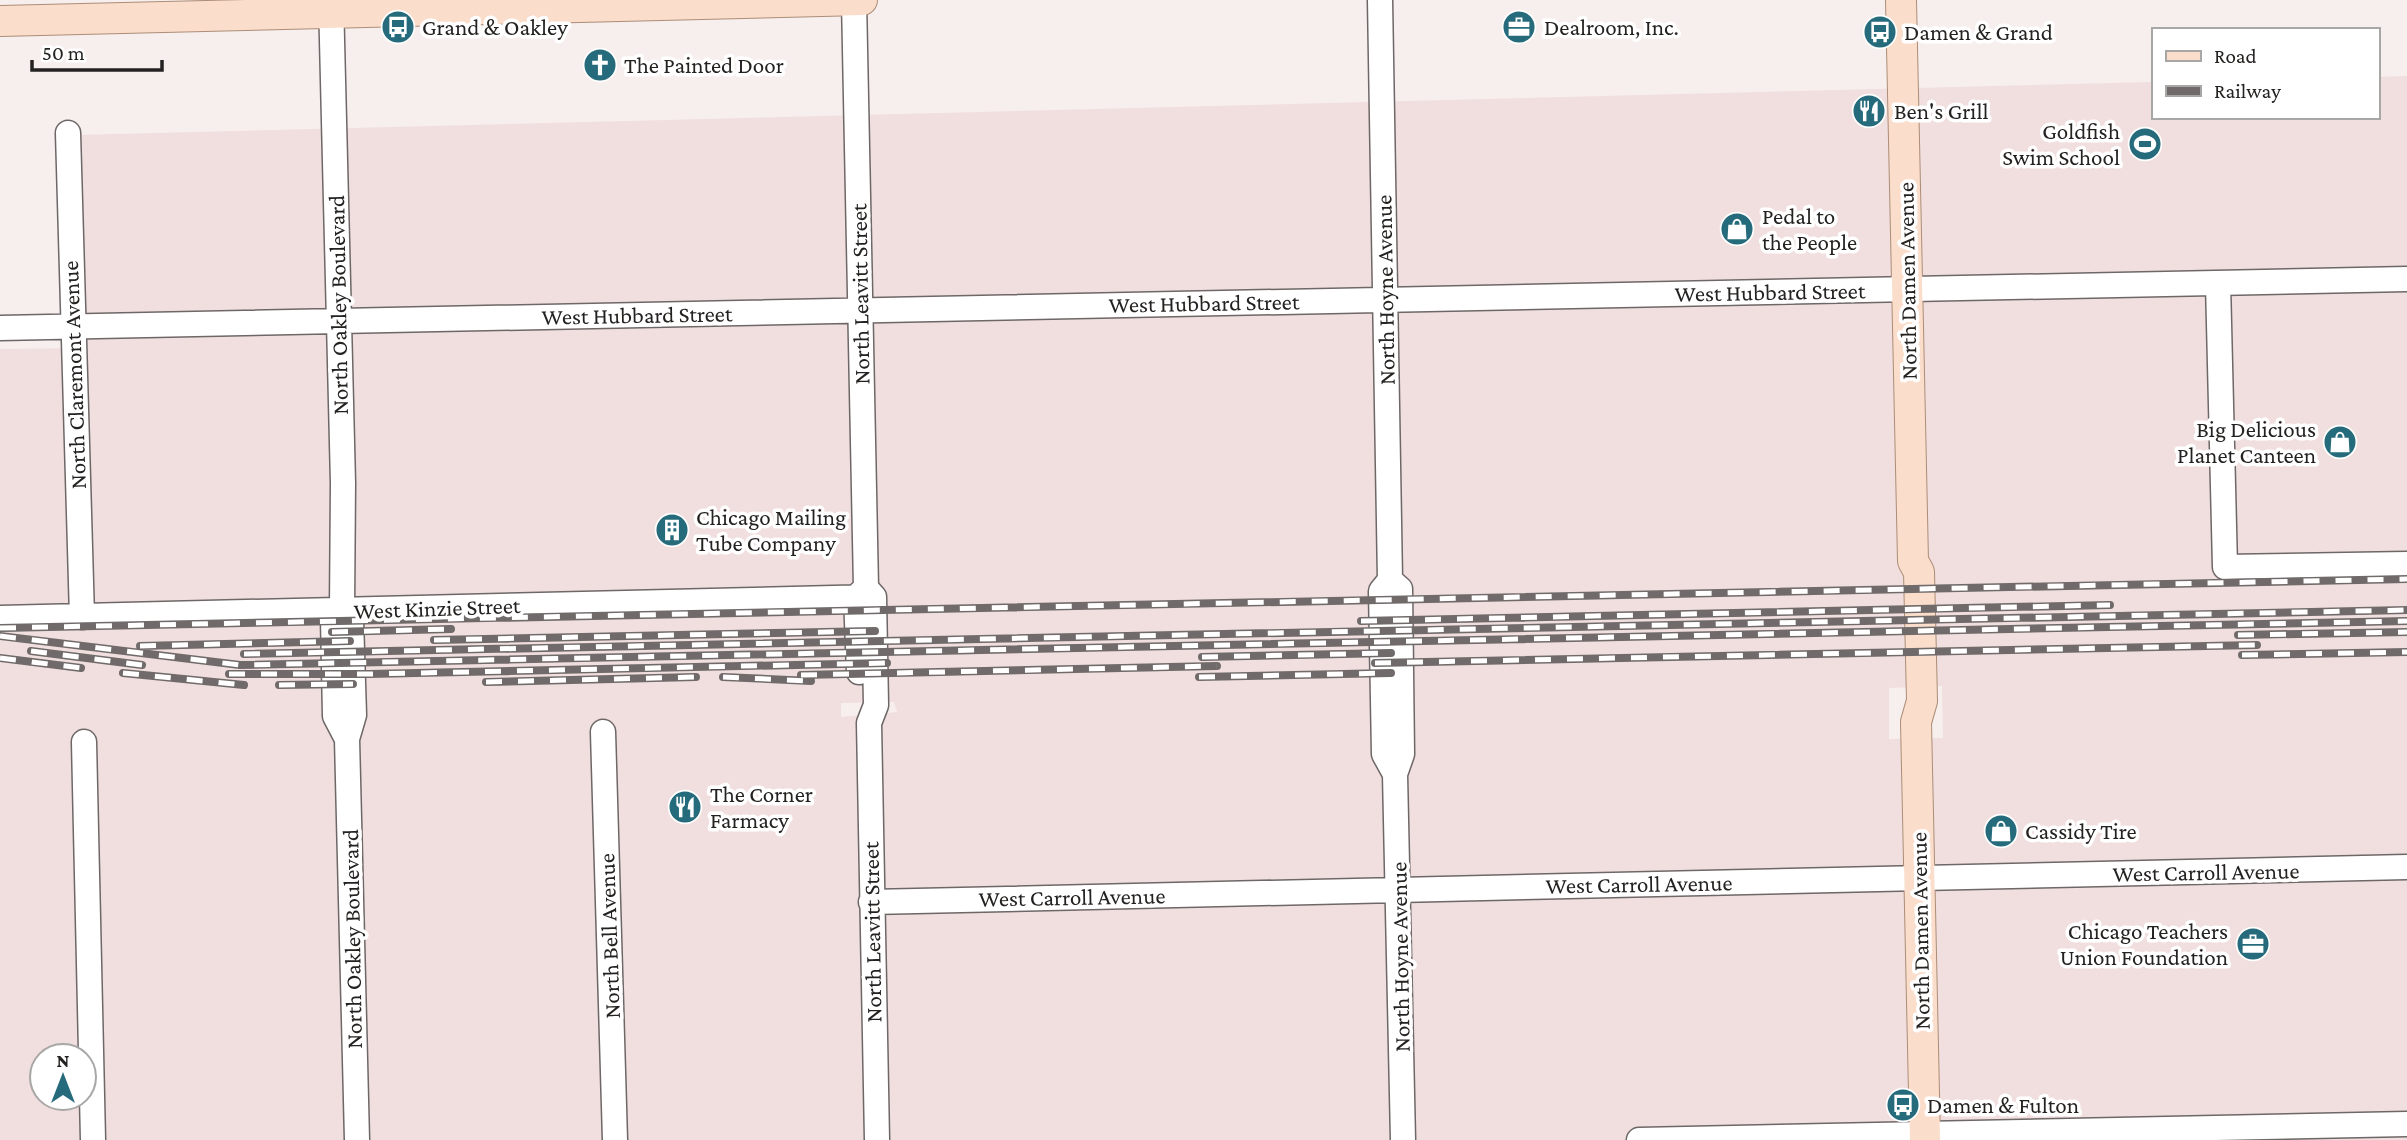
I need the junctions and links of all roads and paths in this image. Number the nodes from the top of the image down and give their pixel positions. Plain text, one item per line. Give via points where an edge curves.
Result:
1 (854, 0) edge
2 (862, 0) edge
3 (1380, 0) edge
4 (1901, 0) edge
5 (331, 6) edge
6 (64, 10) edge
7 (0, 21) edge
8 (68, 133) dead end
9 (2407, 279) edge
10 (2218, 283) junction
11 (1908, 289) junction
12 (1385, 300) junction
13 (860, 310) junction
14 (339, 321) junction
15 (72, 327) junction
16 (0, 328) edge
17 (2407, 564) edge
18 (865, 594) junction
19 (342, 610) junction
20 (82, 617) junction
21 (0, 618) edge
22 (603, 732) dead end
23 (84, 741) dead end
24 (2407, 867) edge
25 (1919, 878) junction
26 (1398, 890) junction
27 (871, 902) junction
28 (2407, 1124) edge
29 (1925, 1137) edge
30 (93, 1140) edge
31 (357, 1140) edge
32 (615, 1140) edge
33 (877, 1140) edge
34 (1404, 1140) edge
35 (1639, 1140) edge

1 - 2 main road
1 - 5 main road
1 - 13 street, North Leavitt Street
3 - 12 street, North Hoyne Avenue
4 - 11 main road, North Damen Avenue
5 - 6 main road
5 - 14 street, North Oakley Boulevard
6 - 7 main road
8 - 15 street, North Claremont Avenue
9 - 10 street, West Hubbard Street
10 - 11 street, West Hubbard Street
10 - 17 street via 2225,567
11 - 12 street, West Hubbard Street
11 - 25 main road, North Damen Avenue via 1913,562 1919,572 1922,701 1916,722
12 - 13 street, West Hubbard Street
12 - 26 street, North Hoyne Avenue via 1390,580 1381,591 1384,754 1395,774
13 - 14 street, West Hubbard Street
13 - 18 street, North Leavitt Street
14 - 15 street, West Hubbard Street
14 - 19 street, North Oakley Boulevard
15 - 16 street, West Hubbard Street
15 - 20 street, North Claremont Avenue
18 - 19 street, West Kinzie Street
18 - 27 street, North Leavitt Street via 876,705 869,723
19 - 20 street, West Kinzie Street
19 - 31 street, North Oakley Boulevard via 351,619 354,715 347,739
20 - 21 street, West Kinzie Street
22 - 32 street, North Bell Avenue
23 - 30 street
24 - 25 street, West Carroll Avenue
25 - 26 street, West Carroll Avenue
25 - 29 main road, North Damen Avenue
26 - 27 street, West Carroll Avenue
26 - 34 street, North Hoyne Avenue
27 - 33 street, North Leavitt Street
28 - 29 street
29 - 35 street

